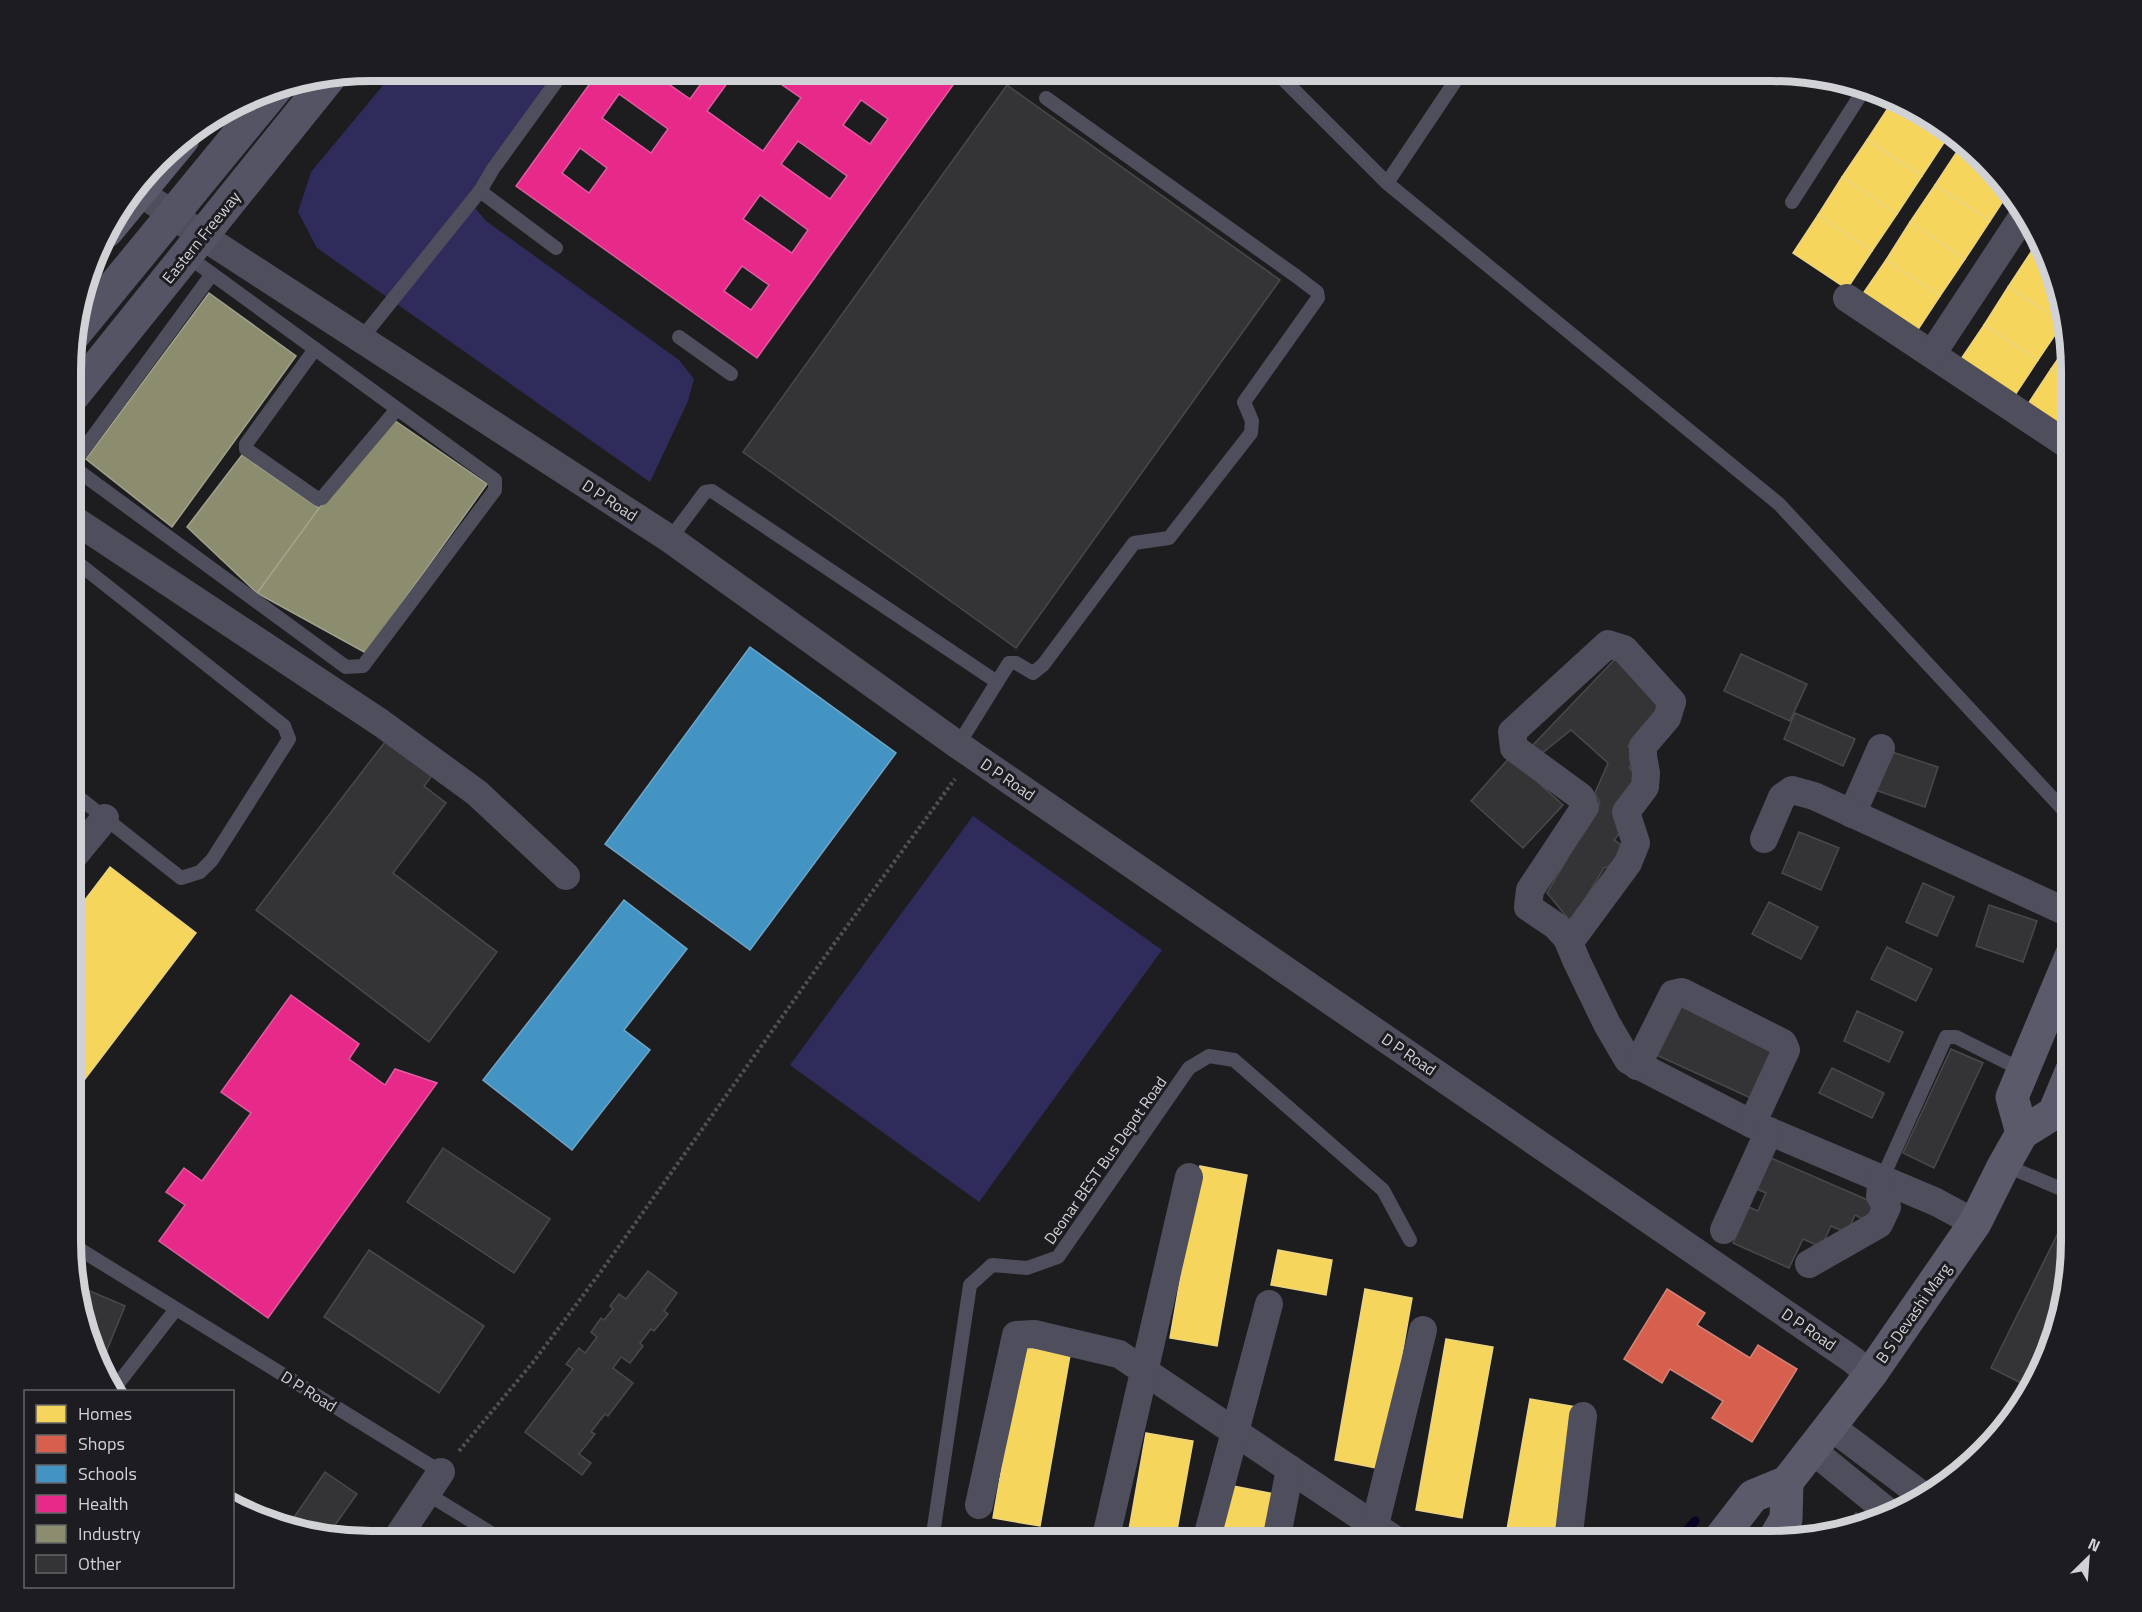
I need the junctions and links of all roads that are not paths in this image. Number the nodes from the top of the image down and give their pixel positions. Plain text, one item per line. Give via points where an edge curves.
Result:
1 (557, 81) edge
2 (1285, 81) edge
3 (1455, 81) edge
4 (343, 82) edge
5 (323, 85) edge
6 (1860, 95) edge
7 (1046, 98) dead end
8 (266, 101) edge
9 (1387, 183) junction
10 (480, 191) junction
11 (141, 193) edge
12 (1792, 202) dead end
13 (2019, 222) edge
14 (556, 248) dead end
15 (207, 260) junction
16 (1847, 298) dead end
17 (86, 321) edge
18 (679, 337) dead end
19 (361, 339) junction
20 (315, 349) junction
21 (1932, 354) junction
22 (731, 374) dead end
23 (81, 386) edge
24 (81, 405) edge
25 (397, 409) junction
26 (2061, 440) edge
27 (81, 454) edge
28 (81, 472) edge
29 (81, 524) edge
30 (670, 539) junction
31 (81, 565) edge
32 (997, 682) junction
33 (1881, 748) dead end
34 (965, 750) junction
35 (81, 799) edge
36 (2061, 807) edge
37 (1852, 814) junction
38 (105, 818) junction
39 (1764, 840) dead end
40 (81, 847) edge
41 (566, 876) dead end
42 (2061, 909) edge
43 (1569, 943) junction
44 (2061, 980) edge
45 (1637, 1066) junction
46 (2024, 1071) junction
47 (2061, 1096) edge
48 (1761, 1128) junction
49 (2022, 1133) junction
50 (2004, 1165) junction
51 (1189, 1177) dead end
52 (1882, 1179) junction
53 (2061, 1189) edge
54 (1975, 1223) junction
55 (1724, 1230) dead end
56 (1410, 1240) dead end
57 (82, 1250) edge
58 (1809, 1264) dead end
59 (1269, 1305) dead end
60 (176, 1309) junction
61 (1423, 1330) dead end
62 (1143, 1371) junction
63 (1870, 1375) junction
64 (118, 1383) edge
65 (1583, 1416) dead end
66 (1234, 1432) junction
67 (1821, 1438) junction
68 (1290, 1469) junction
69 (1787, 1482) junction
70 (434, 1483) junction
71 (1916, 1492) edge
72 (979, 1505) dead end
73 (1885, 1508) edge
74 (402, 1531) edge
75 (492, 1531) edge
76 (933, 1531) edge
77 (1107, 1531) edge
78 (1209, 1531) edge
79 (1278, 1531) edge
80 (1374, 1531) edge
81 (1382, 1531) edge
82 (1569, 1531) edge
83 (1726, 1531) edge
84 (1779, 1531) edge

1 - 10 lane
2 - 9 lane
3 - 9 lane
4 - 15 main road
5 - 23 highway, Eastern Freeway, bridge
6 - 12 lane
7 - 32 lane via 1296,276 1317,292 1318,298 1244,402 1252,421 1251,433 1169,538 1134,543 1042,665 1033,673 1009,663
8 - 17 highway, bridge
9 - 36 lane via 1779,504
10 - 14 lane
10 - 19 lane
11 - 15 street, D P Road
13 - 21 street
15 - 19 street, D P Road
15 - 20 lane
15 - 24 main road
15 - 27 lane
16 - 21 street
18 - 22 lane
19 - 30 street, D P Road
20 - 25 lane
20 - 25 lane via 246,449 318,499 322,498
21 - 26 street
25 - 28 lane via 495,480 495,490 363,666 346,668
29 - 41 street via 391,730 477,793
30 - 32 lane via 705,492 712,491
30 - 34 street, D P Road
31 - 38 lane via 284,726 289,739 212,860 200,872 181,878
32 - 34 lane
33 - 37 street
34 - 63 street, D P Road
35 - 38 lane
37 - 39 street via 1792,790 1782,797
37 - 42 street
38 - 40 street
43 - 43 street via 1556,926 1528,907 1530,890 1585,807 1581,797 1514,748 1512,732 1608,644 1624,649 1672,702 1667,718 1643,746 1646,787 1626,812 1635,843 1628,863
43 - 45 street via 1607,1024 1628,1059
44 - 46 main road
45 - 48 street
45 - 48 street via 1674,994 1682,992 1783,1043 1786,1050
46 - 49 main road via 2012,1097
46 - 52 lane via 1956,1037 1946,1037
47 - 49 main road, B S Devashi Marg via 2054,1113
48 - 52 street
48 - 55 street
49 - 50 main road, B S Devashi Marg
50 - 53 lane
50 - 54 main road, B S Devashi Marg
51 - 62 street
52 - 54 street
52 - 58 street via 1880,1196 1887,1207 1879,1224
54 - 63 main road, B S Devashi Marg
56 - 76 lane, Deonar BEST Bus Depot Road via 1383,1190 1234,1060 1209,1056 1189,1068 1058,1257 1027,1268 992,1265 970,1285
57 - 60 lane, D P Road
59 - 66 street
60 - 64 lane
60 - 70 lane, D P Road
61 - 81 street
62 - 66 street
62 - 72 street via 1119,1354 1034,1334 1016,1335
62 - 77 street
63 - 67 main road, B S Devashi Marg
65 - 82 street
66 - 68 street
66 - 78 street
67 - 69 main road, B S Devashi Marg
67 - 71 street
67 - 73 street
68 - 79 street
68 - 80 street
69 - 83 main road, B S Devashi Marg via 1753,1496
69 - 84 main road via 1786,1520
70 - 74 street
70 - 75 lane

